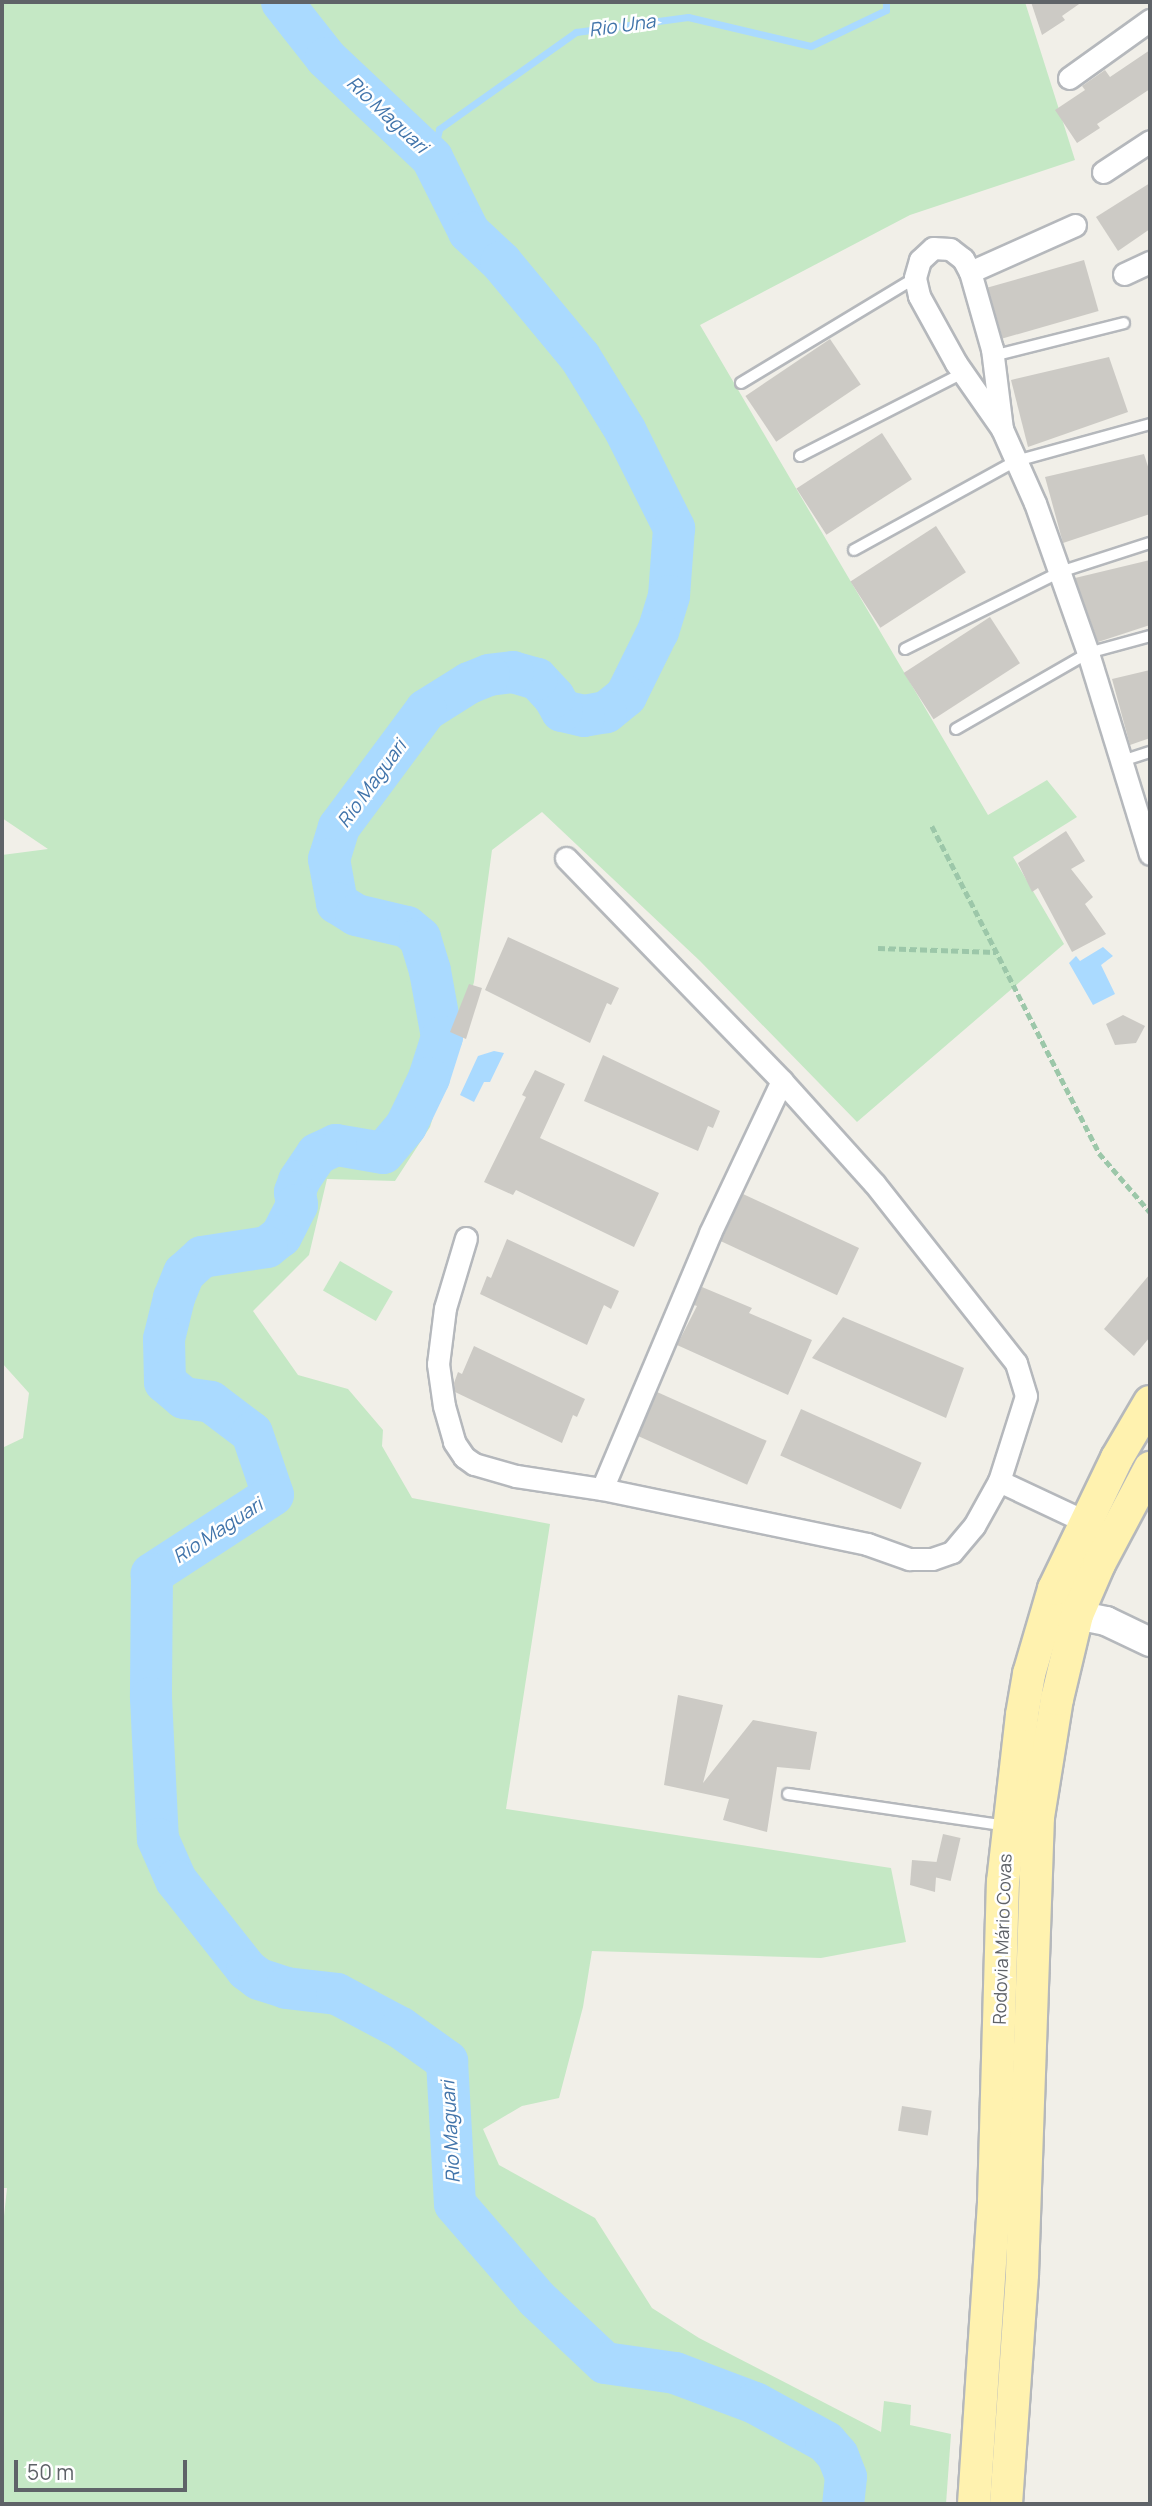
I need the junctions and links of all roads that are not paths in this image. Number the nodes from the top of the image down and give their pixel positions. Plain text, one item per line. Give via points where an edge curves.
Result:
1 (1150, 20) edge
2 (1069, 78) dead end
3 (1150, 141) edge
4 (1103, 172) dead end
5 (1075, 225) dead end
6 (1150, 262) edge
7 (970, 272) junction
8 (1124, 274) dead end
9 (915, 278) junction
10 (1124, 323) dead end
11 (993, 356) junction
12 (963, 373) junction
13 (741, 383) dead end
14 (1150, 424) edge
15 (1002, 429) junction
16 (800, 456) dead end
17 (1016, 461) junction
18 (1150, 542) edge
19 (854, 550) dead end
20 (1060, 572) junction
21 (1150, 636) edge
22 (905, 649) dead end
23 (1087, 653) junction
24 (956, 729) dead end
25 (1150, 752) edge
26 (1122, 761) junction
27 (1150, 854) edge
28 (566, 858) dead end
29 (782, 1081) junction
30 (466, 1238) dead end
31 (1150, 1402) edge
32 (1150, 1468) edge
33 (999, 1481) junction
34 (601, 1489) junction
35 (1086, 1522) junction
36 (1062, 1612) junction
37 (1150, 1642) edge
38 (788, 1794) dead end
39 (1007, 1826) junction
40 (974, 2504) edge
41 (1006, 2504) edge

1 - 2 street
3 - 4 street
5 - 7 street
6 - 8 street
7 - 9 street via 950,249 933,248 920,260
7 - 11 street
9 - 12 street via 919,296
9 - 13 lane
10 - 11 lane
11 - 15 street
12 - 15 street
12 - 16 lane
14 - 17 lane
15 - 17 street
17 - 19 lane
17 - 20 street
18 - 20 lane
20 - 22 lane
20 - 23 street
21 - 23 lane
23 - 24 lane
23 - 26 street
25 - 26 lane
26 - 27 street
28 - 29 street
29 - 33 street via 874,1183 1016,1363 1026,1396
29 - 34 street via 710,1233
30 - 34 street via 445,1308 438,1364 454,1442 474,1464 516,1476
31 - 35 main road, Rodovia Mário Covas
32 - 36 main road, Rodovia Mário Covas via 1099,1564
33 - 34 street via 964,1541 952,1552 932,1559 909,1559 867,1544
33 - 35 street
35 - 36 main road, Rodovia Mário Covas
36 - 37 main road via 1105,1622
36 - 39 main road, Rodovia Mário Covas via 1029,1674
36 - 41 main road, Rodovia Mário Covas via 1057,1699 1038,1817 1022,2274
38 - 39 lane
39 - 40 main road, Rodovia Mário Covas via 988,2332

